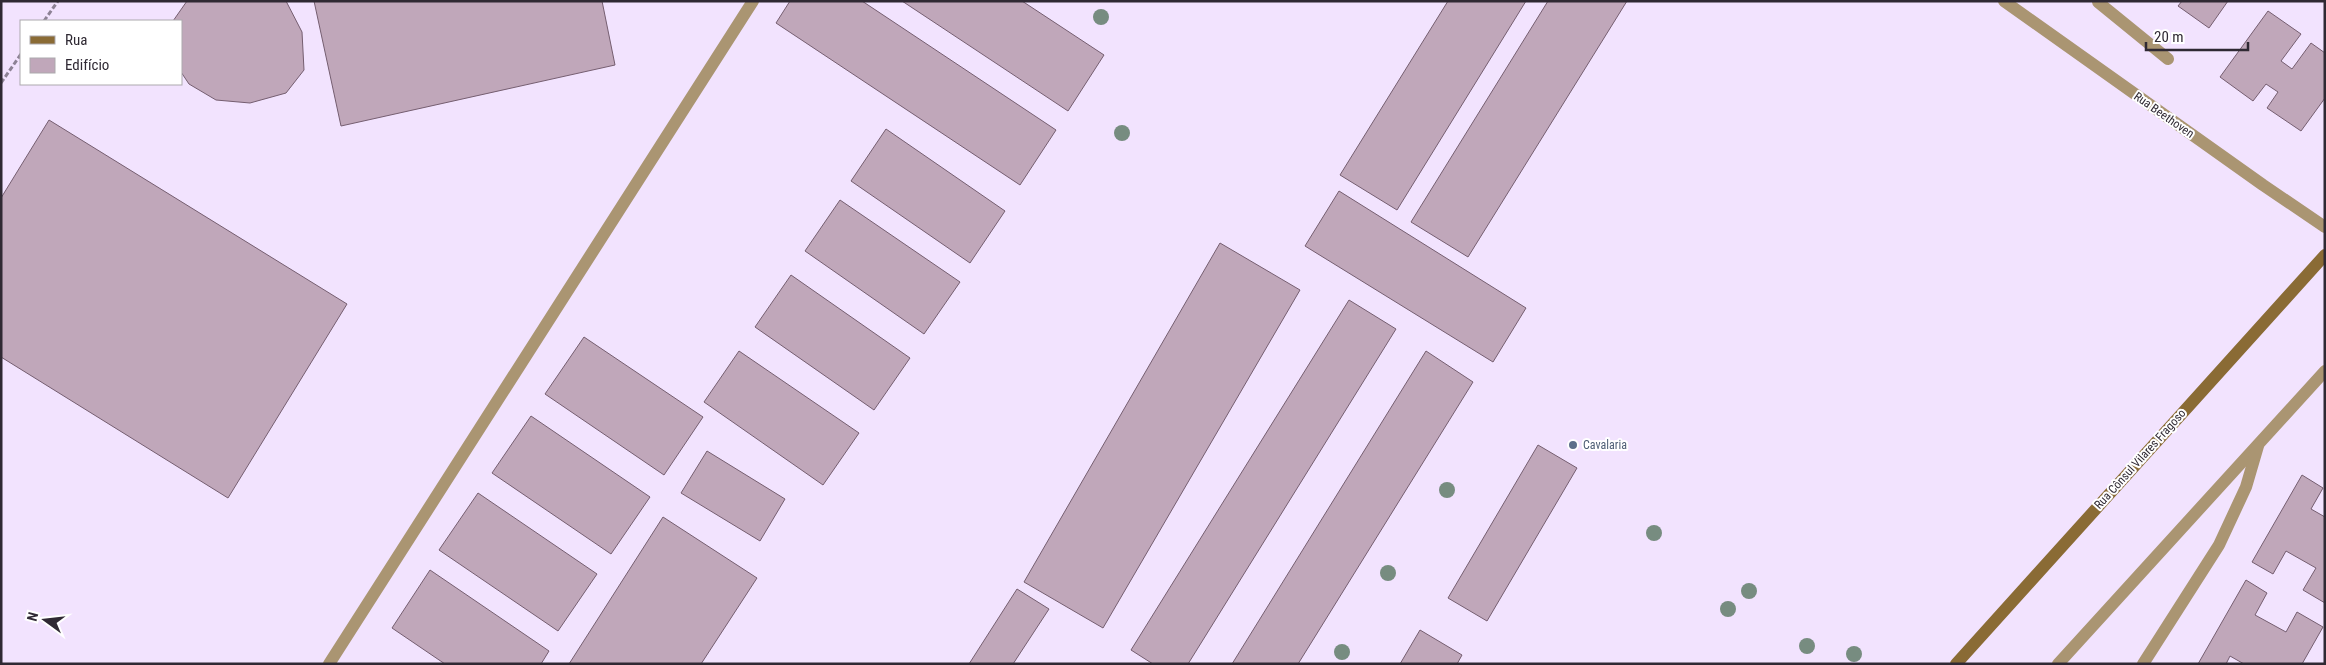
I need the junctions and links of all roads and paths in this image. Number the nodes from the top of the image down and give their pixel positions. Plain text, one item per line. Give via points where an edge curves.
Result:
1 (58, 1) edge
2 (753, 1) edge
3 (2004, 1) edge
4 (2097, 2) edge
5 (45, 20) edge
6 (20, 55) edge
7 (2168, 59) dead end
8 (1, 83) edge
9 (2325, 227) edge
10 (2325, 255) edge
11 (2325, 371) edge
12 (2259, 442) junction
13 (329, 664) edge
14 (1956, 664) edge
15 (2058, 664) edge
16 (2143, 664) edge

1 - 5 path
2 - 13 street
3 - 9 street, Rua Beethoven
4 - 7 street
6 - 8 path
10 - 14 street, Rua Cônsul Vilares Fragoso
11 - 12 street
12 - 15 street
12 - 16 street via 2246,487 2219,545

